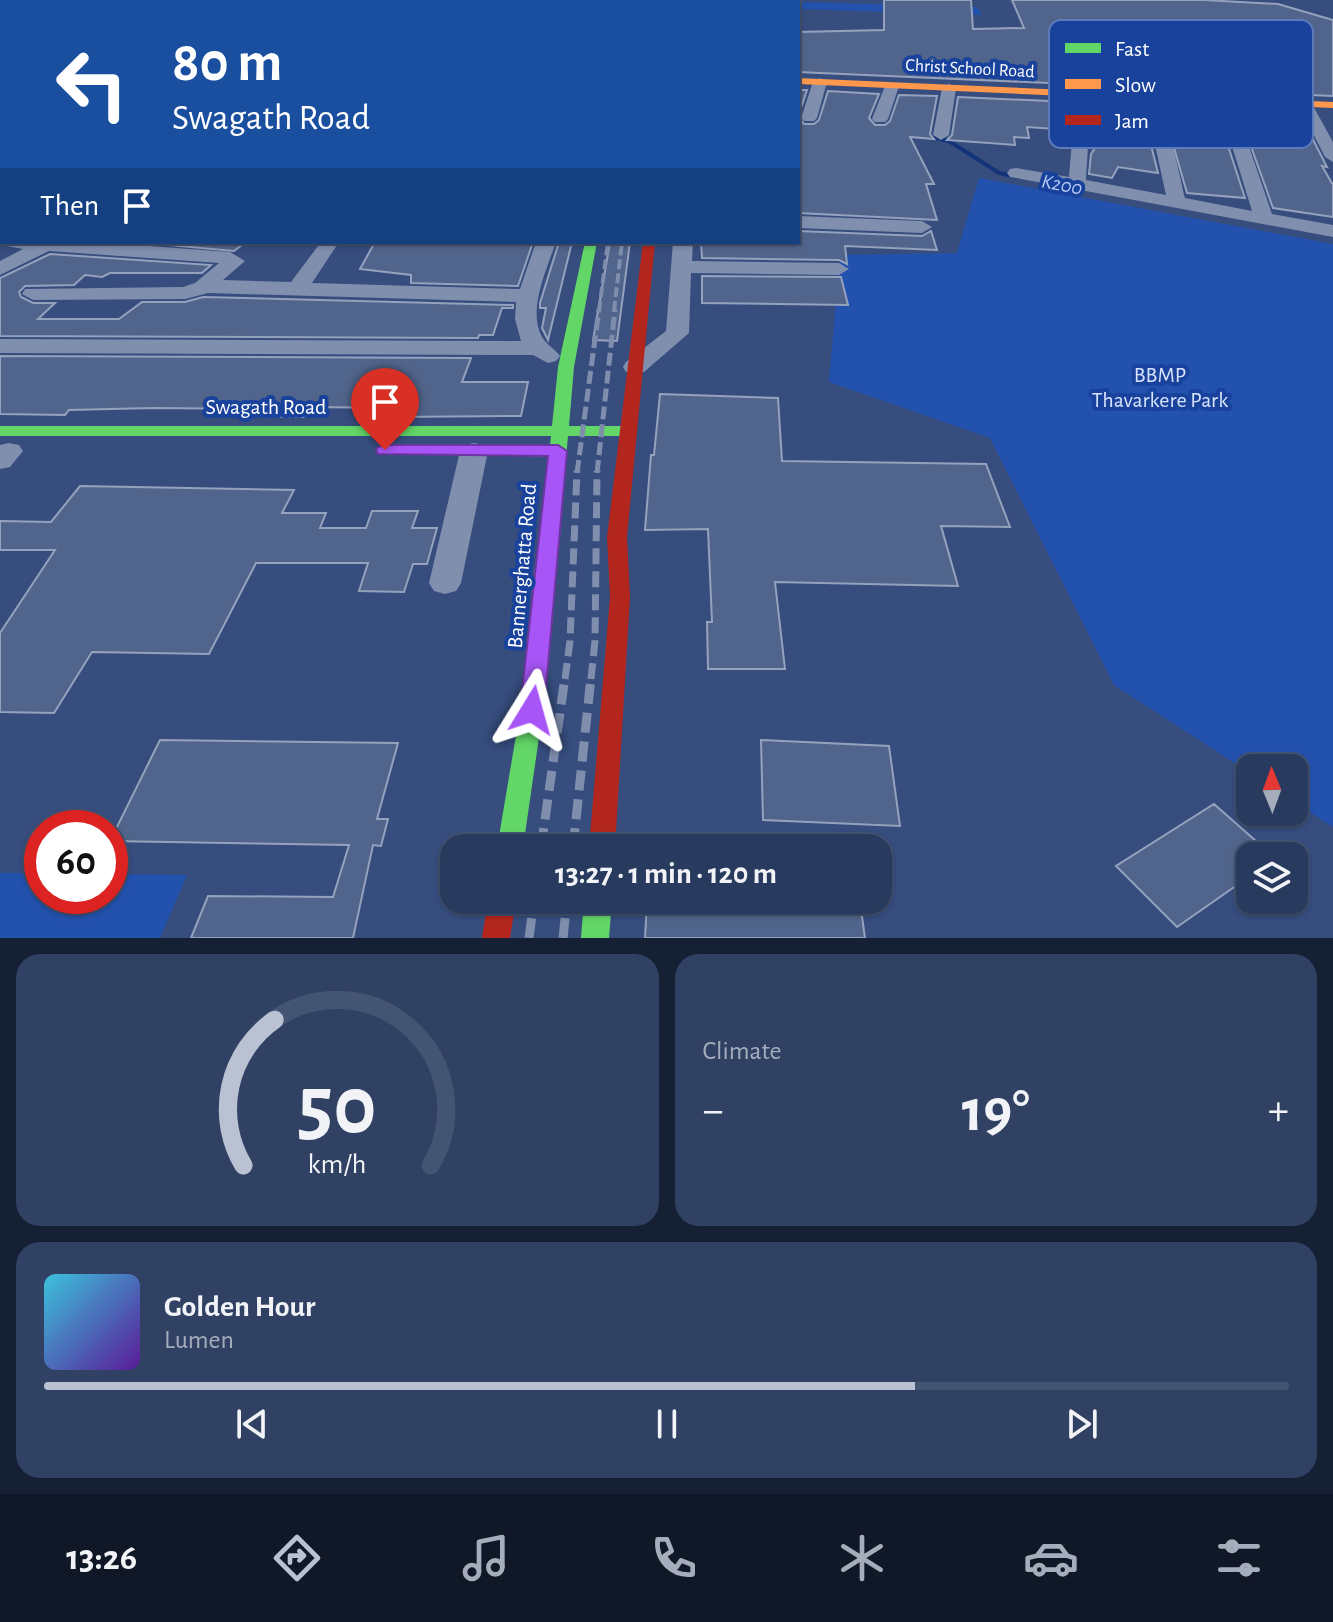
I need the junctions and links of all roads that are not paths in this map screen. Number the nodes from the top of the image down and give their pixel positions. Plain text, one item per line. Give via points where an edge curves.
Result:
1 (800, 81) edge
2 (820, 82) junction
3 (892, 86) junction
4 (949, 88) junction
5 (1049, 92) edge
6 (1313, 104) edge
7 (1333, 105) edge
8 (809, 118) dead end
9 (880, 119) dead end
10 (1313, 119) edge
11 (941, 135) dead end
12 (1079, 148) edge
13 (1164, 148) edge
14 (1241, 148) edge
15 (1333, 157) edge
16 (1016, 173) dead end
17 (1077, 184) junction
18 (1177, 202) junction
19 (1264, 218) junction
20 (800, 222) edge
21 (922, 227) dead end
22 (1333, 231) edge
23 (45, 244) edge
24 (58, 244) edge
25 (235, 244) edge
26 (329, 244) edge
27 (545, 244) edge
28 (591, 244) edge
29 (649, 244) edge
30 (683, 244) edge
31 (218, 258) junction
32 (682, 267) junction
33 (0, 269) edge
34 (839, 269) dead end
35 (203, 287) junction
36 (297, 289) junction
37 (33, 294) dead end
38 (529, 296) junction
39 (0, 346) edge
40 (535, 348) junction
41 (566, 367) junction
42 (635, 367) junction
43 (365, 430) junction
44 (561, 430) junction
45 (628, 431) junction
46 (7, 449) edge
47 (357, 450) dead end
48 (471, 451) dead end
49 (445, 583) dead end
50 (512, 834) edge
51 (603, 834) edge
52 (500, 914) edge
53 (597, 914) edge
54 (496, 938) edge
55 (595, 938) edge

1 - 2 main road, Christ School Road
2 - 3 main road, Christ School Road
2 - 8 street
3 - 4 main road, Christ School Road
3 - 9 street
4 - 5 main road, Christ School Road
4 - 11 street
6 - 7 main road, Christ School Road
10 - 15 street
12 - 17 street
13 - 18 street
14 - 19 street
16 - 17 street
17 - 18 street
18 - 19 street
19 - 22 street
20 - 21 street
23 - 33 street
24 - 31 street
25 - 31 street
26 - 36 street
27 - 38 street
28 - 41 main road, Bannerghatta Road
29 - 42 main road
30 - 32 street
31 - 35 street via 235,261
32 - 34 street
32 - 42 street via 677,333
35 - 36 street
35 - 37 street via 185,293
36 - 38 street
38 - 40 street via 524,325
39 - 40 street
40 - 41 street
41 - 44 main road, Bannerghatta Road
42 - 45 main road
43 - 44 main road, Swagath Road
43 - 46 main road, Swagath Road
43 - 47 main road
44 - 45 main road, Swagath Road
44 - 50 main road, Bannerghatta Road via 536,682
45 - 51 main road via 619,450 620,597
48 - 49 street
52 - 54 main road
53 - 55 main road

